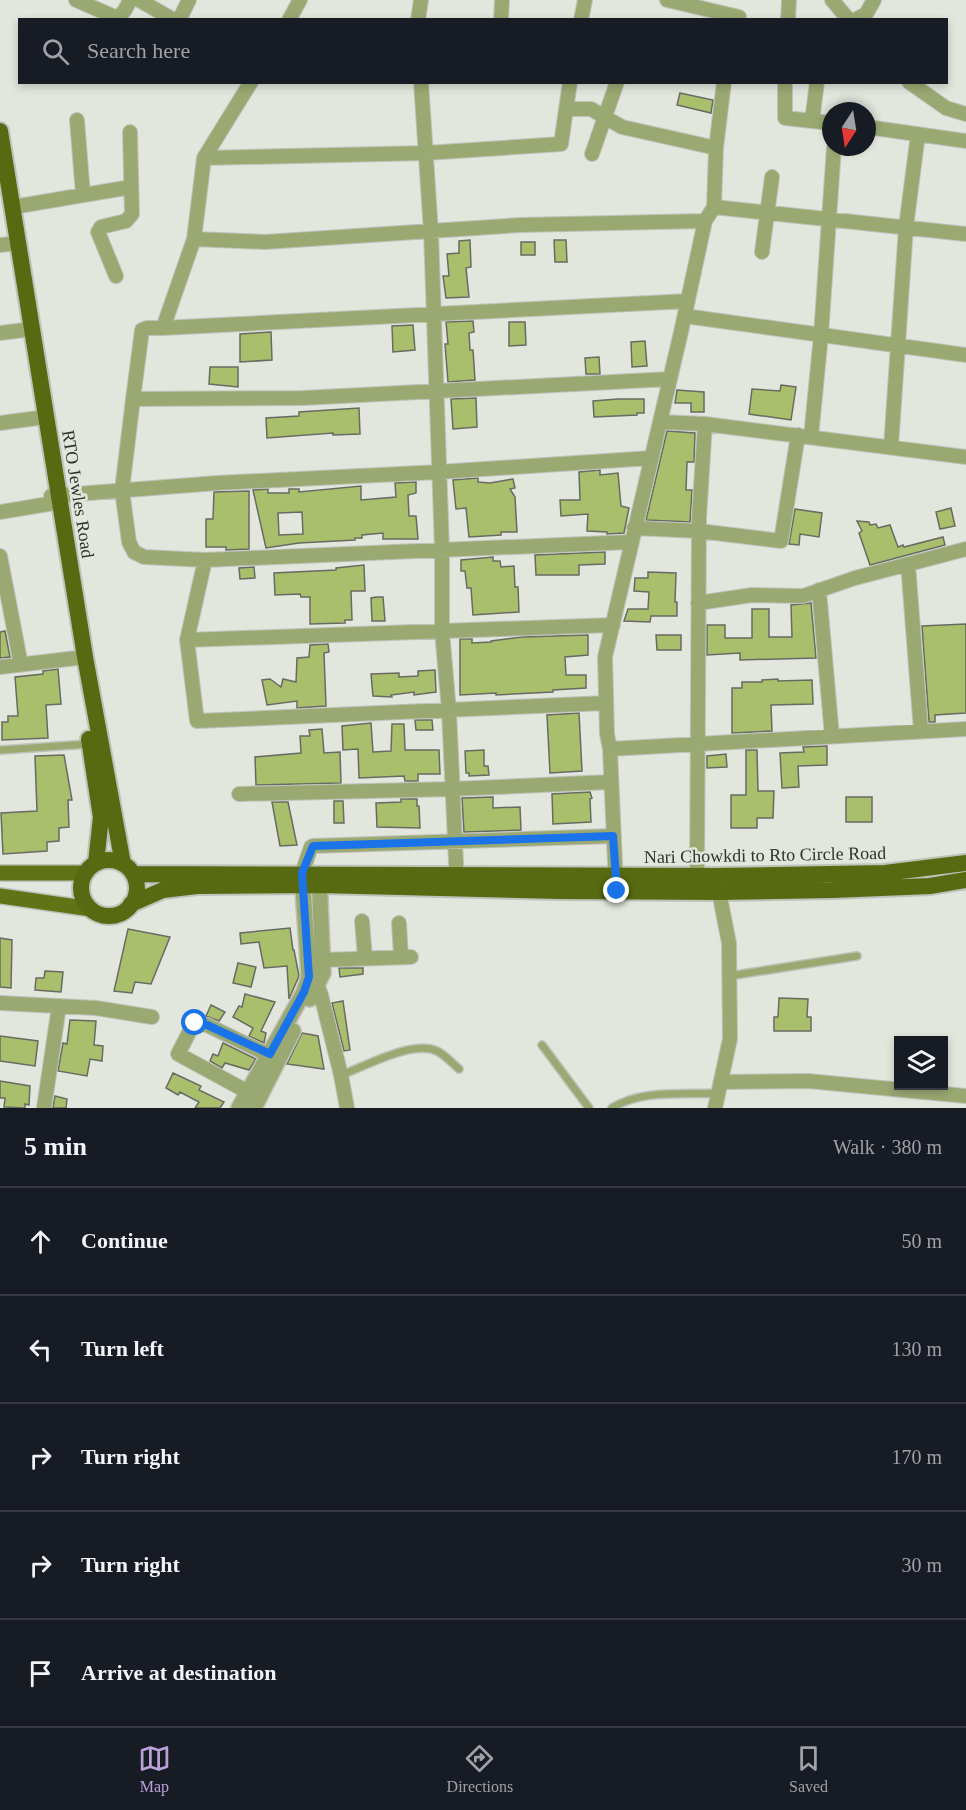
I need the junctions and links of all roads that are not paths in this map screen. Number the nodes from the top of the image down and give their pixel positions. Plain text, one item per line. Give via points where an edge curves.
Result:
1 (76, 0) edge
2 (130, 0) edge
3 (139, 0) edge
4 (189, 0) edge
5 (300, 0) edge
6 (421, 0) edge
7 (502, 0) edge
8 (585, 0) edge
9 (669, 0) edge
10 (789, 0) edge
11 (832, 0) edge
12 (874, 0) edge
13 (717, 6) edge
14 (739, 17) dead end
15 (170, 18) edge
16 (180, 18) edge
17 (290, 18) edge
18 (418, 18) edge
19 (501, 18) edge
20 (581, 18) edge
21 (788, 18) edge
22 (847, 18) edge
23 (859, 18) edge
24 (250, 84) edge
25 (421, 84) edge
26 (570, 84) edge
27 (616, 84) edge
28 (724, 84) edge
29 (785, 84) edge
30 (817, 84) edge
31 (912, 84) edge
32 (566, 109) junction
33 (966, 114) edge
34 (604, 116) junction
35 (77, 120) dead end
36 (812, 121) junction
37 (822, 122) edge
38 (876, 128) edge
39 (0, 130) edge
40 (130, 132) dead end
41 (918, 134) junction
42 (966, 141) edge
43 (716, 148) junction
44 (426, 153) junction
45 (592, 154) dead end
46 (833, 156) edge
47 (204, 158) junction
48 (772, 177) dead end
49 (0, 183) edge
50 (132, 187) junction
51 (83, 195) junction
52 (13, 207) junction
53 (714, 207) junction
54 (768, 213) junction
55 (829, 219) junction
56 (705, 221) junction
57 (906, 227) junction
58 (431, 232) junction
59 (966, 234) edge
60 (194, 239) junction
61 (5, 244) edge
62 (762, 252) dead end
63 (116, 276) dead end
64 (688, 301) junction
65 (433, 313) junction
66 (685, 316) junction
67 (163, 328) junction
68 (24, 330) junction
69 (0, 333) edge
70 (821, 335) junction
71 (899, 346) junction
72 (966, 355) edge
73 (670, 379) junction
74 (436, 392) junction
75 (133, 399) junction
76 (38, 418) junction
77 (660, 422) junction
78 (0, 423) edge
79 (705, 424) junction
80 (804, 436) junction
81 (891, 447) junction
82 (966, 457) edge
83 (651, 458) junction
84 (439, 472) junction
85 (122, 490) junction
86 (55, 499) junction
87 (0, 512) edge
88 (634, 528) junction
89 (699, 531) junction
90 (631, 542) junction
91 (966, 549) edge
92 (442, 550) junction
93 (0, 556) edge
94 (205, 560) junction
95 (908, 564) junction
96 (819, 590) junction
97 (698, 603) junction
98 (613, 625) junction
99 (442, 631) junction
100 (187, 640) junction
101 (77, 658) junction
102 (21, 665) junction
103 (0, 668) edge
104 (606, 703) junction
105 (449, 711) junction
106 (966, 729) edge
107 (921, 731) junction
108 (832, 736) junction
109 (95, 743) junction
110 (698, 743) junction
111 (610, 749) junction
112 (1, 750) edge
113 (610, 782) junction
114 (453, 789) junction
115 (239, 794) dead end
116 (613, 836) junction
117 (455, 840) junction
118 (966, 863) edge
119 (91, 868) junction
120 (128, 869) junction
121 (0, 873) edge
122 (310, 875) junction
123 (697, 877) junction
124 (197, 880) junction
125 (966, 880) edge
126 (457, 883) junction
127 (616, 884) junction
128 (719, 892) junction
129 (0, 896) edge
130 (131, 904) junction
131 (91, 909) junction
132 (362, 921) dead end
133 (399, 923) dead end
134 (857, 956) dead end
135 (365, 958) junction
136 (323, 960) junction
137 (729, 976) junction
138 (313, 980) junction
139 (0, 1003) edge
140 (59, 1006) junction
141 (152, 1017) dead end
142 (542, 1045) dead end
143 (274, 1057) junction
144 (459, 1069) dead end
145 (341, 1075) junction
146 (720, 1087) junction
147 (248, 1092) junction
148 (966, 1096) edge
149 (44, 1108) edge
150 (239, 1108) edge
151 (254, 1108) edge
152 (347, 1108) edge
153 (589, 1108) edge
154 (612, 1108) edge
155 (715, 1108) edge

1 - 2 street via 115,17 124,12
3 - 15 street
4 - 16 street
5 - 17 street
6 - 18 street
7 - 19 street
8 - 20 street
9 - 13 street
10 - 21 street
11 - 22 street
12 - 23 street via 866,15
13 - 14 street
24 - 47 street
25 - 44 street
26 - 32 street
27 - 34 street
28 - 43 street
29 - 36 street via 785,118
30 - 36 street
31 - 33 street via 946,108
32 - 34 street via 591,109
32 - 44 street via 561,144
34 - 43 street via 622,127
34 - 45 street
35 - 51 street
36 - 37 street
38 - 41 street
39 - 52 highway, RTO Jewles Road
40 - 50 street
41 - 42 street
41 - 57 street
43 - 53 street
44 - 47 street
44 - 58 street
46 - 55 street
47 - 60 street
48 - 54 street
49 - 61 highway, RTO Jewles Road
50 - 51 street
50 - 63 street via 130,219 98,229
51 - 52 street
52 - 86 highway, RTO Jewles Road
53 - 54 street
53 - 56 street
54 - 55 street
54 - 62 street
55 - 57 street
55 - 70 street
56 - 58 street via 520,225
56 - 64 street
57 - 59 street
57 - 71 street
58 - 60 street via 265,242
58 - 65 street
60 - 67 street
61 - 68 highway, RTO Jewles Road
64 - 65 street
64 - 66 street
65 - 67 street
65 - 74 street
66 - 70 street
66 - 73 street
67 - 75 street via 142,330
68 - 69 street
68 - 76 highway, RTO Jewles Road
70 - 71 street
70 - 80 street
71 - 72 street
71 - 81 street
73 - 74 street
73 - 77 street
74 - 75 street
74 - 84 street
75 - 85 street
76 - 78 street
76 - 86 highway, RTO Jewles Road
77 - 79 street
77 - 83 street
79 - 80 street
79 - 89 street
80 - 81 street
80 - 89 street via 781,541
81 - 82 street
83 - 84 street
83 - 88 street
84 - 85 street
84 - 92 street
85 - 86 street
85 - 94 street via 129,542 134,552 144,557
86 - 87 street
86 - 101 highway, RTO Jewles Road
86 - 109 highway, RTO Jewles Road
88 - 89 street
88 - 90 street
89 - 97 street
90 - 92 street
90 - 98 street
91 - 95 street
92 - 94 street
92 - 99 street
93 - 102 street
94 - 100 street
95 - 96 street
95 - 107 street
96 - 97 street via 803,596 753,595
96 - 108 street
97 - 110 street
98 - 99 street
98 - 104 street via 605,657
99 - 100 street
99 - 105 street
100 - 105 street via 197,721
101 - 102 street
101 - 109 highway, RTO Jewles Road
102 - 103 street
104 - 105 street
104 - 111 street
105 - 114 street
106 - 107 street
107 - 108 street
108 - 110 street
109 - 112 lane
109 - 119 highway, RTO Jewles Road via 101,817
109 - 120 highway, RTO Jewles Road
110 - 111 street
110 - 123 street
111 - 113 street
113 - 114 street
113 - 116 street
114 - 115 street
114 - 117 street
116 - 117 street
116 - 127 street
117 - 122 street via 313,846
117 - 126 street
118 - 123 highway, Nari Chowkdi to Rto Circle Road via 885,873
119 - 120 highway via 105,860 115,860
119 - 121 main road
119 - 131 highway via 81,885
120 - 124 highway, Nari Chowkdi to Rto Circle Road
120 - 130 highway via 137,887
122 - 124 highway, Nari Chowkdi to Rto Circle Road
122 - 126 highway, Nari Chowkdi to Rto Circle Road
122 - 136 street
122 - 138 street
123 - 127 highway, Nari Chowkdi to Rto Circle Road
124 - 130 highway
125 - 128 highway via 930,886 833,891
126 - 127 highway, Nari Chowkdi to Rto Circle Road
127 - 128 highway
128 - 137 street via 729,943
129 - 131 main road
130 - 131 highway via 125,911 108,915
132 - 135 street
133 - 135 street via 406,957
134 - 137 lane
135 - 136 street
136 - 138 street via 323,973
137 - 146 street via 730,1039
138 - 143 street
138 - 145 street
139 - 140 street
140 - 141 street
140 - 149 street
142 - 153 lane
143 - 147 street
143 - 147 street via 195,1023 178,1054
143 - 151 street
144 - 145 lane via 435,1050 423,1048 404,1051
145 - 152 street
146 - 148 street via 808,1081
146 - 154 lane via 638,1097
146 - 155 street
147 - 150 street

